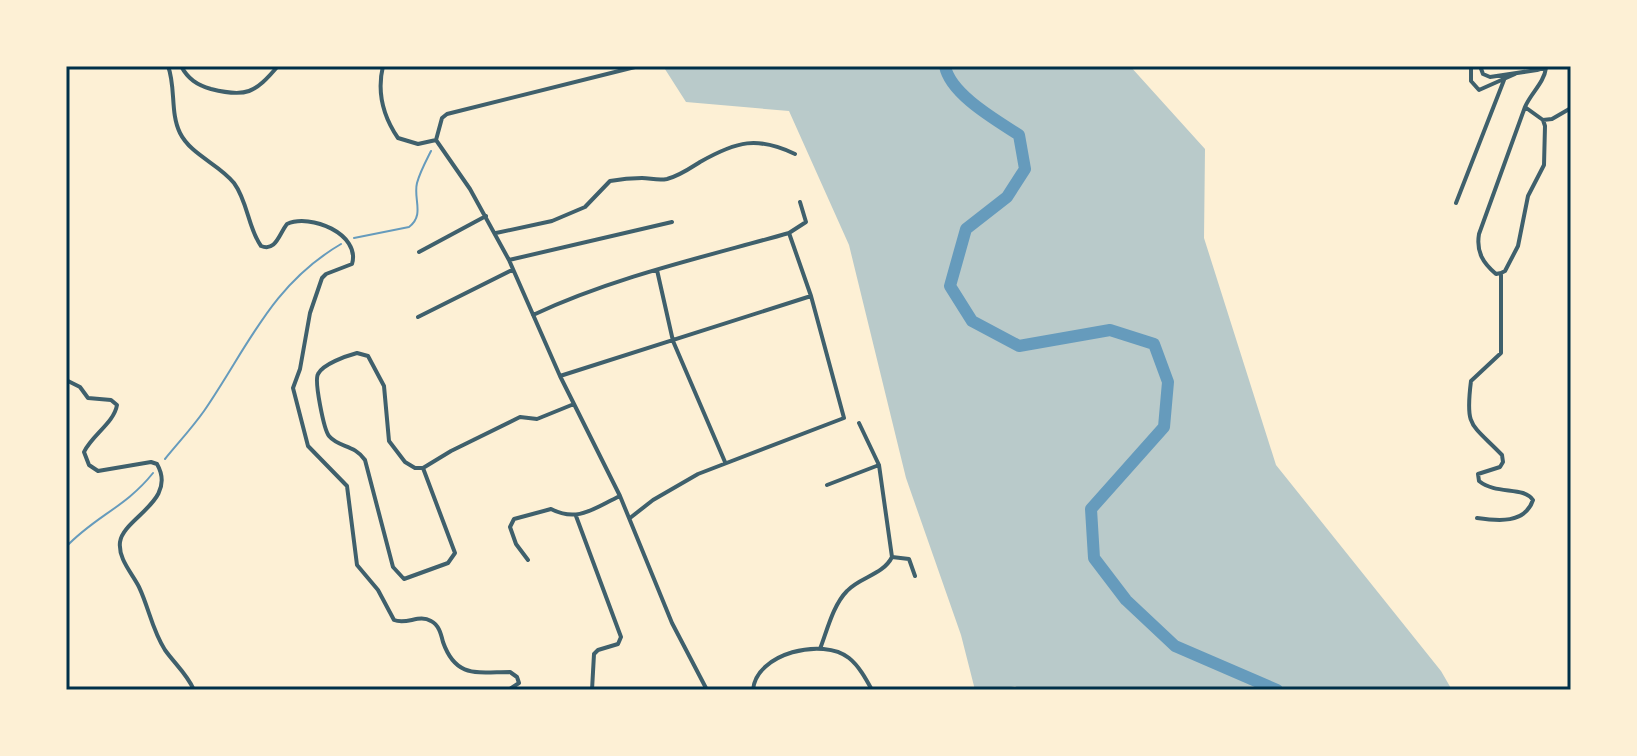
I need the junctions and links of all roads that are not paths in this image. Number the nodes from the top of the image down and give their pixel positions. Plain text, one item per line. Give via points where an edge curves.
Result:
1 (168, 66) edge
2 (181, 66) edge
3 (278, 66) edge
4 (383, 66) edge
5 (639, 66) edge
6 (1471, 66) edge
7 (1480, 66) edge
8 (1548, 67) edge
9 (1517, 73) junction
10 (1504, 80) junction
11 (1525, 107) junction
12 (1571, 108) edge
13 (1543, 120) junction
14 (436, 140) junction
15 (795, 154) dead end
16 (800, 202) dead end
17 (1456, 203) dead end
18 (486, 216) junction
19 (672, 222) dead end
20 (496, 233) junction
21 (789, 233) junction
22 (419, 252) dead end
23 (509, 260) junction
24 (513, 270) junction
25 (657, 270) junction
26 (1501, 273) junction
27 (811, 296) junction
28 (533, 315) junction
29 (418, 317) dead end
30 (673, 341) junction
31 (560, 376) junction
32 (66, 380) edge
33 (574, 404) junction
34 (859, 423) dead end
35 (725, 462) junction
36 (879, 465) junction
37 (423, 468) junction
38 (827, 485) dead end
39 (620, 496) junction
40 (576, 516) junction
41 (630, 518) junction
42 (1477, 518) dead end
43 (892, 557) junction
44 (528, 560) dead end
45 (915, 576) dead end
46 (820, 649) junction
47 (194, 690) edge
48 (508, 690) edge
49 (592, 690) edge
50 (707, 690) edge
51 (753, 690) edge
52 (872, 690) edge

1 - 48 street via 178,129 187,144 238,188 261,246 273,246 287,224 302,220 338,232 352,247 352,264 322,278 293,385 308,446 347,486 355,561 394,620 430,620 458,666 478,674 514,674 519,683
2 - 3 street via 200,85 230,94 254,89
4 - 14 street via 379,90 398,138 418,144
5 - 14 street via 447,114
6 - 10 street via 1471,81 1479,90
7 - 9 street via 1486,76
8 - 9 street
8 - 11 street
9 - 10 street
10 - 17 street
11 - 13 street
11 - 26 street via 1478,241 1487,266
12 - 13 street
13 - 26 street via 1543,171 1528,196 1518,246
14 - 18 street
15 - 20 street via 765,142 740,145 661,181 610,181 585,207 552,221
16 - 21 street via 806,222
18 - 20 street
18 - 22 street
19 - 23 street
20 - 23 street
21 - 25 street
21 - 27 street
23 - 24 street
24 - 28 street
24 - 29 street
25 - 28 street
25 - 30 street
26 - 42 street via 1501,353 1471,381 1467,410 1473,427 1502,455 1500,467 1477,476 1482,485 1524,492 1533,500 1521,516
27 - 30 street
27 - 35 street via 844,418
28 - 31 street
30 - 31 street
30 - 35 street
31 - 33 street
32 - 47 street via 88,398 117,405 84,452 89,465 98,471 151,462 160,470 152,504 119,543 160,641
33 - 37 street via 537,419 512,420
33 - 39 street
34 - 36 street
35 - 41 street
36 - 38 street
36 - 43 street
37 - 37 street via 405,462 389,441 384,386 368,356 357,353 321,370 316,379 325,429 331,439 357,449 365,460 393,567 404,579 448,563 455,553
39 - 40 street
39 - 41 street
40 - 44 street via 551,509 514,519 510,527
40 - 49 street via 621,637 618,644 594,654
41 - 50 street via 672,623
43 - 45 street via 909,559
43 - 46 street via 843,595
46 - 51 street via 780,657 759,674
46 - 52 street via 848,657

